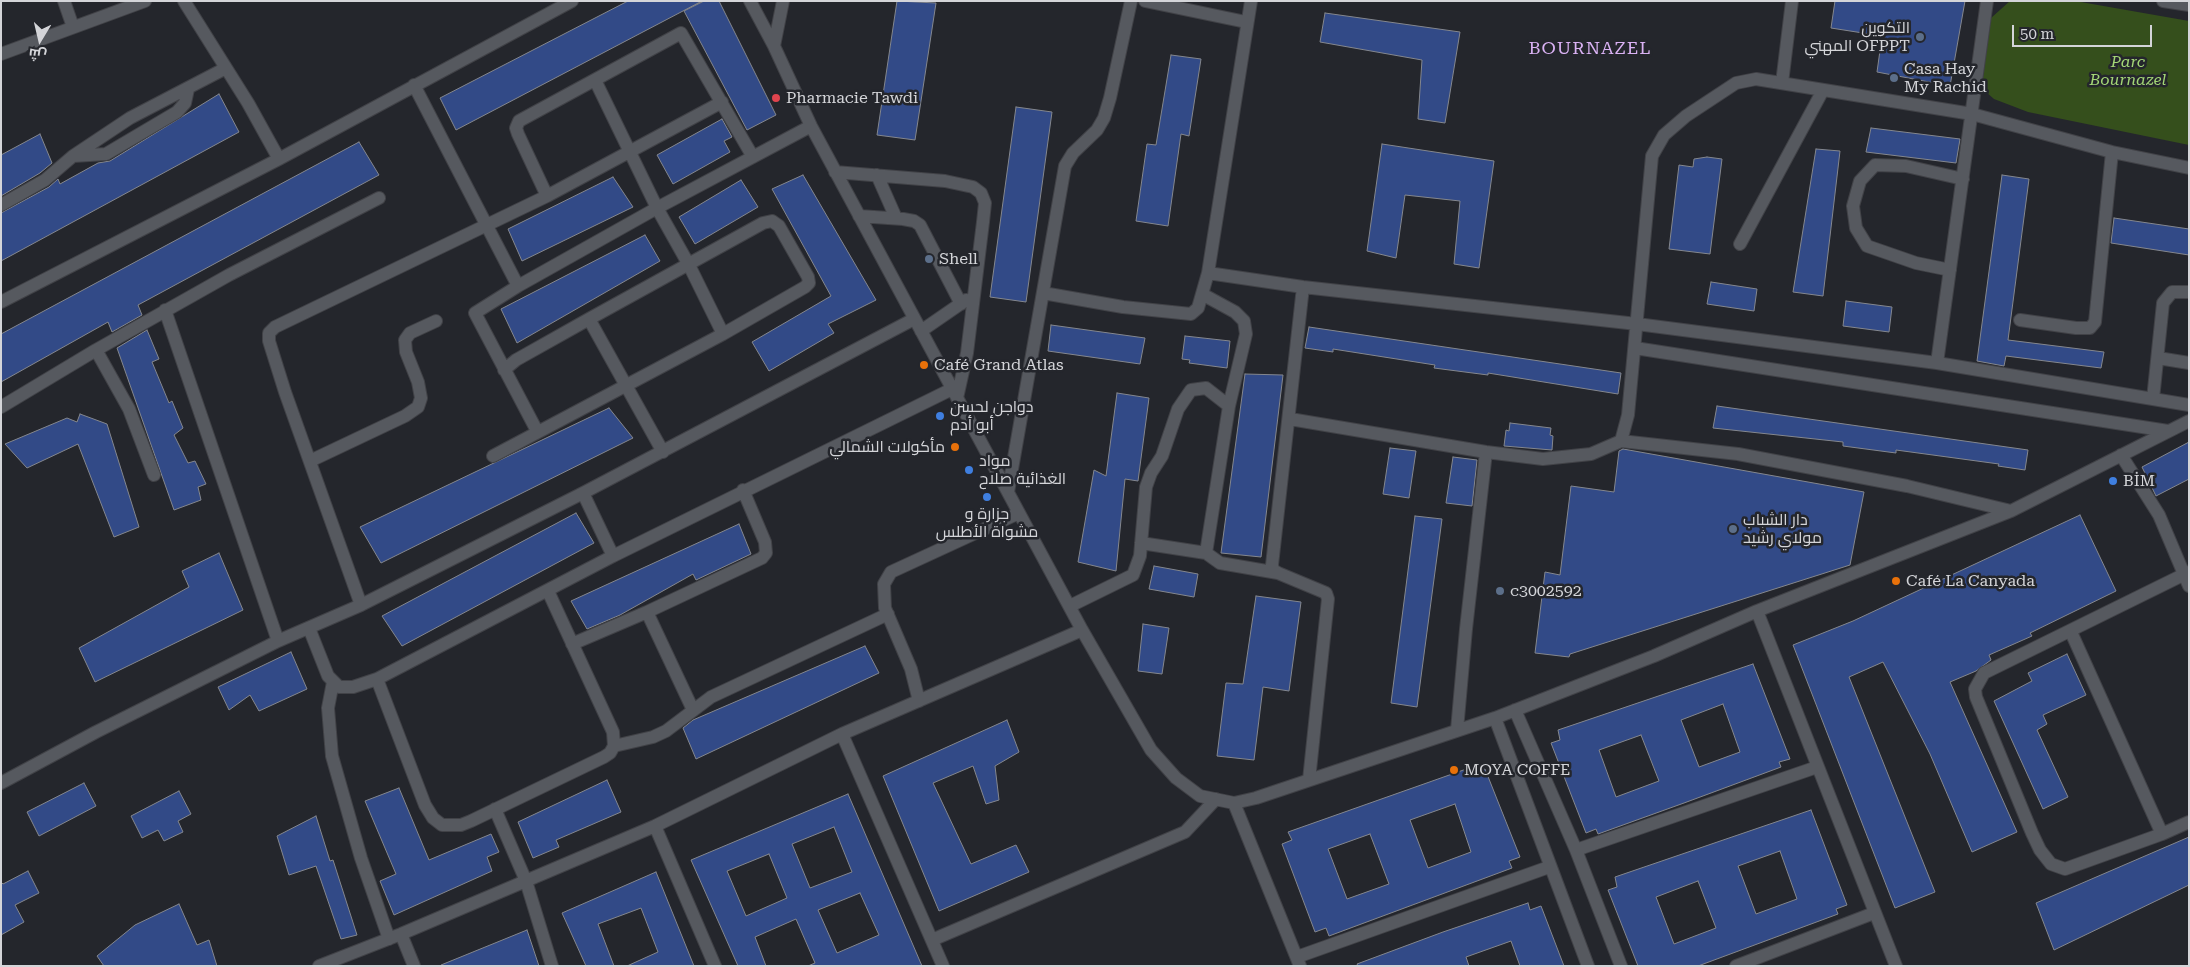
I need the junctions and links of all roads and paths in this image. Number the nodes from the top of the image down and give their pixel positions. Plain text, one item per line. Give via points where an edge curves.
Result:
1 (64, 1) edge
2 (145, 1) edge
3 (184, 1) edge
4 (572, 1) edge
5 (750, 1) edge
6 (783, 1) edge
7 (1131, 1) edge
8 (1145, 1) edge
9 (1251, 1) edge
10 (1792, 1) edge
11 (1987, 1) edge
12 (2163, 1) edge
13 (2189, 5) edge
14 (1246, 22) junction
15 (74, 27) junction
16 (774, 46) junction
17 (1, 54) edge
18 (226, 68) junction
19 (594, 80) junction
20 (1782, 83) junction
21 (414, 85) junction
22 (188, 89) junction
23 (1822, 92) junction
24 (722, 102) junction
25 (1972, 114) junction
26 (811, 126) junction
27 (630, 150) junction
28 (2112, 152) junction
29 (73, 156) junction
30 (754, 157) junction
31 (279, 159) junction
32 (2189, 168) edge
33 (835, 172) junction
34 (877, 175) junction
35 (1964, 178) junction
36 (547, 196) junction
37 (379, 198) dead end
38 (1, 205) edge
39 (657, 208) junction
40 (859, 216) junction
41 (896, 218) junction
42 (487, 224) junction
43 (1740, 244) dead end
44 (689, 265) junction
45 (1950, 270) junction
46 (1208, 273) junction
47 (518, 286) junction
48 (1303, 287) junction
49 (2189, 292) edge
50 (1043, 293) junction
51 (1202, 294) junction
52 (973, 295) junction
53 (1, 302) edge
54 (961, 304) junction
55 (165, 310) junction
56 (589, 318) junction
57 (914, 319) junction
58 (436, 320) dead end
59 (2020, 320) dead end
60 (1638, 324) junction
61 (921, 331) junction
62 (723, 334) junction
63 (1635, 348) junction
64 (96, 350) junction
65 (2158, 358) junction
66 (1937, 363) junction
67 (2189, 363) edge
68 (504, 370) junction
69 (624, 385) junction
70 (954, 393) junction
71 (2154, 399) junction
72 (2189, 405) edge
73 (1229, 406) junction
74 (1, 407) edge
75 (1290, 419) junction
76 (2189, 420) edge
77 (537, 431) junction
78 (2168, 431) junction
79 (1621, 441) junction
80 (663, 452) junction
81 (1486, 452) junction
82 (2121, 455) junction
83 (493, 456) dead end
84 (310, 461) junction
85 (154, 475) dead end
86 (743, 490) junction
87 (1008, 492) junction
88 (583, 493) junction
89 (2011, 511) junction
90 (1019, 513) junction
91 (1142, 543) junction
92 (1206, 553) junction
93 (613, 556) junction
94 (1278, 573) junction
95 (2187, 578) edge
96 (548, 591) junction
97 (361, 605) junction
98 (1070, 606) junction
99 (1757, 611) junction
100 (647, 612) junction
101 (888, 614) junction
102 (309, 628) junction
103 (1082, 630) junction
104 (2071, 632) junction
105 (278, 641) junction
106 (572, 644) junction
107 (377, 678) junction
108 (333, 682) junction
109 (920, 701) junction
110 (693, 710) junction
111 (1515, 710) junction
112 (1495, 718) junction
113 (1457, 730) junction
114 (842, 734) junction
115 (614, 746) junction
116 (1817, 766) junction
117 (1309, 780) junction
118 (1, 783) edge
119 (1216, 799) junction
120 (1234, 803) junction
121 (495, 809) junction
122 (2189, 822) edge
123 (655, 826) junction
124 (2162, 834) junction
125 (1576, 850) junction
126 (1549, 867) junction
127 (526, 881) junction
128 (1874, 913) junction
129 (394, 936) junction
130 (932, 940) junction
131 (1299, 962) edge
132 (320, 966) edge
133 (414, 966) edge
134 (552, 966) edge
135 (715, 966) edge
136 (943, 966) edge
137 (1588, 966) edge
138 (1621, 966) edge
139 (1736, 966) edge
140 (1896, 966) edge

1 - 15 street
2 - 15 street
3 - 18 street
4 - 21 street
5 - 16 street
6 - 16 street
7 - 50 street via 1104,118 1065,166
8 - 14 street
9 - 14 street
10 - 20 street
11 - 25 street
12 - 13 street
14 - 46 street
15 - 17 street
16 - 26 street
18 - 22 street
18 - 31 street
19 - 24 street via 682,33
19 - 27 street
19 - 36 street via 519,121 516,128
20 - 23 street
20 - 60 street via 1756,79 1736,83 1686,116 1664,135 1652,156
21 - 31 street
21 - 42 street
22 - 29 street via 130,118
22 - 29 street via 185,103 177,112 106,154
23 - 25 street
23 - 43 street
24 - 27 street
24 - 30 street
25 - 28 street
25 - 35 street
26 - 30 street
26 - 33 street
27 - 36 street
27 - 39 street
28 - 32 street
28 - 59 street via 2095,322 2090,328 2076,328
29 - 38 street via 45,180
30 - 39 street
31 - 53 street
33 - 34 street
33 - 40 street
34 - 41 street
34 - 52 street via 945,180 973,186 981,193 985,202
35 - 45 street
35 - 45 street via 1906,166 1875,165 1860,181 1853,206 1856,228 1868,246 1916,263
36 - 42 street
37 - 55 street
39 - 44 street
39 - 47 street
40 - 41 street
40 - 57 street
41 - 54 street via 920,225
42 - 47 street
42 - 84 street via 269,333
44 - 56 street
44 - 62 street
44 - 62 street via 772,221 779,226 808,277 809,283 805,287
45 - 66 street
46 - 48 street
46 - 51 street
47 - 68 street via 474,313
48 - 60 street
48 - 75 street
49 - 65 street via 2172,292 2163,303
50 - 51 street via 1191,314 1198,308
50 - 87 street
51 - 73 street via 1235,312 1244,321 1246,334
52 - 54 street
52 - 70 street via 968,353
54 - 61 street
55 - 64 street
55 - 105 street
56 - 68 street
56 - 69 street
57 - 61 street
57 - 80 street
58 - 84 street via 405,340 406,352 418,382 421,398 418,407
60 - 63 street
60 - 66 street
61 - 70 street
62 - 69 street
63 - 78 street
63 - 79 street via 1628,415
64 - 74 street
64 - 85 street via 129,409
65 - 67 street
65 - 71 street
66 - 71 street
68 - 77 street
69 - 77 street
69 - 80 street
70 - 86 street
70 - 87 street
71 - 72 street
73 - 91 street via 1206,388 1191,390 1178,409 1162,456 1146,487
73 - 92 street
75 - 81 street
75 - 94 street via 1272,565
76 - 78 street
77 - 83 street
78 - 82 street
79 - 81 street via 1591,454 1559,459
79 - 89 street via 1738,454 1907,486
80 - 88 street
81 - 113 street
82 - 89 street
82 - 95 street via 2160,515
84 - 97 street
86 - 93 street
86 - 100 street via 765,542 766,553 762,558
87 - 90 street
88 - 93 street
88 - 97 street
89 - 99 street
90 - 98 street
90 - 101 street via 891,572 883,594
91 - 92 street
91 - 98 street via 1133,575
92 - 94 street via 1220,563
93 - 96 street
94 - 117 street via 1321,590 1328,599
95 - 104 street
96 - 106 street
96 - 107 street
97 - 102 street
98 - 103 street
99 - 111 street via 1654,656
99 - 116 street
100 - 106 street
100 - 110 street
101 - 109 street via 912,669
101 - 110 street via 729,688
102 - 105 street
102 - 108 street
103 - 109 street
103 - 119 street via 1152,750 1176,778 1200,796
104 - 124 street
104 - 124 street via 1984,673 1975,689 2032,833 2051,864 2065,869
105 - 118 street
106 - 115 street via 613,732
107 - 108 street via 345,688
107 - 121 street via 432,818 442,825 461,825
108 - 129 street via 328,708 332,756 361,858
109 - 114 street
110 - 115 street via 653,737
111 - 112 street
111 - 125 street
112 - 113 street
112 - 126 street
113 - 117 street
114 - 123 street
114 - 130 street
115 - 121 street via 604,757
116 - 125 street
116 - 128 street
117 - 120 street
119 - 120 street
119 - 130 street via 1185,832
120 - 131 street
121 - 127 street
122 - 124 street
123 - 127 street
123 - 135 street
125 - 138 street
126 - 131 street
126 - 137 street
127 - 129 street
127 - 134 street
128 - 139 street
128 - 140 street
129 - 132 street
129 - 133 street
130 - 136 street

